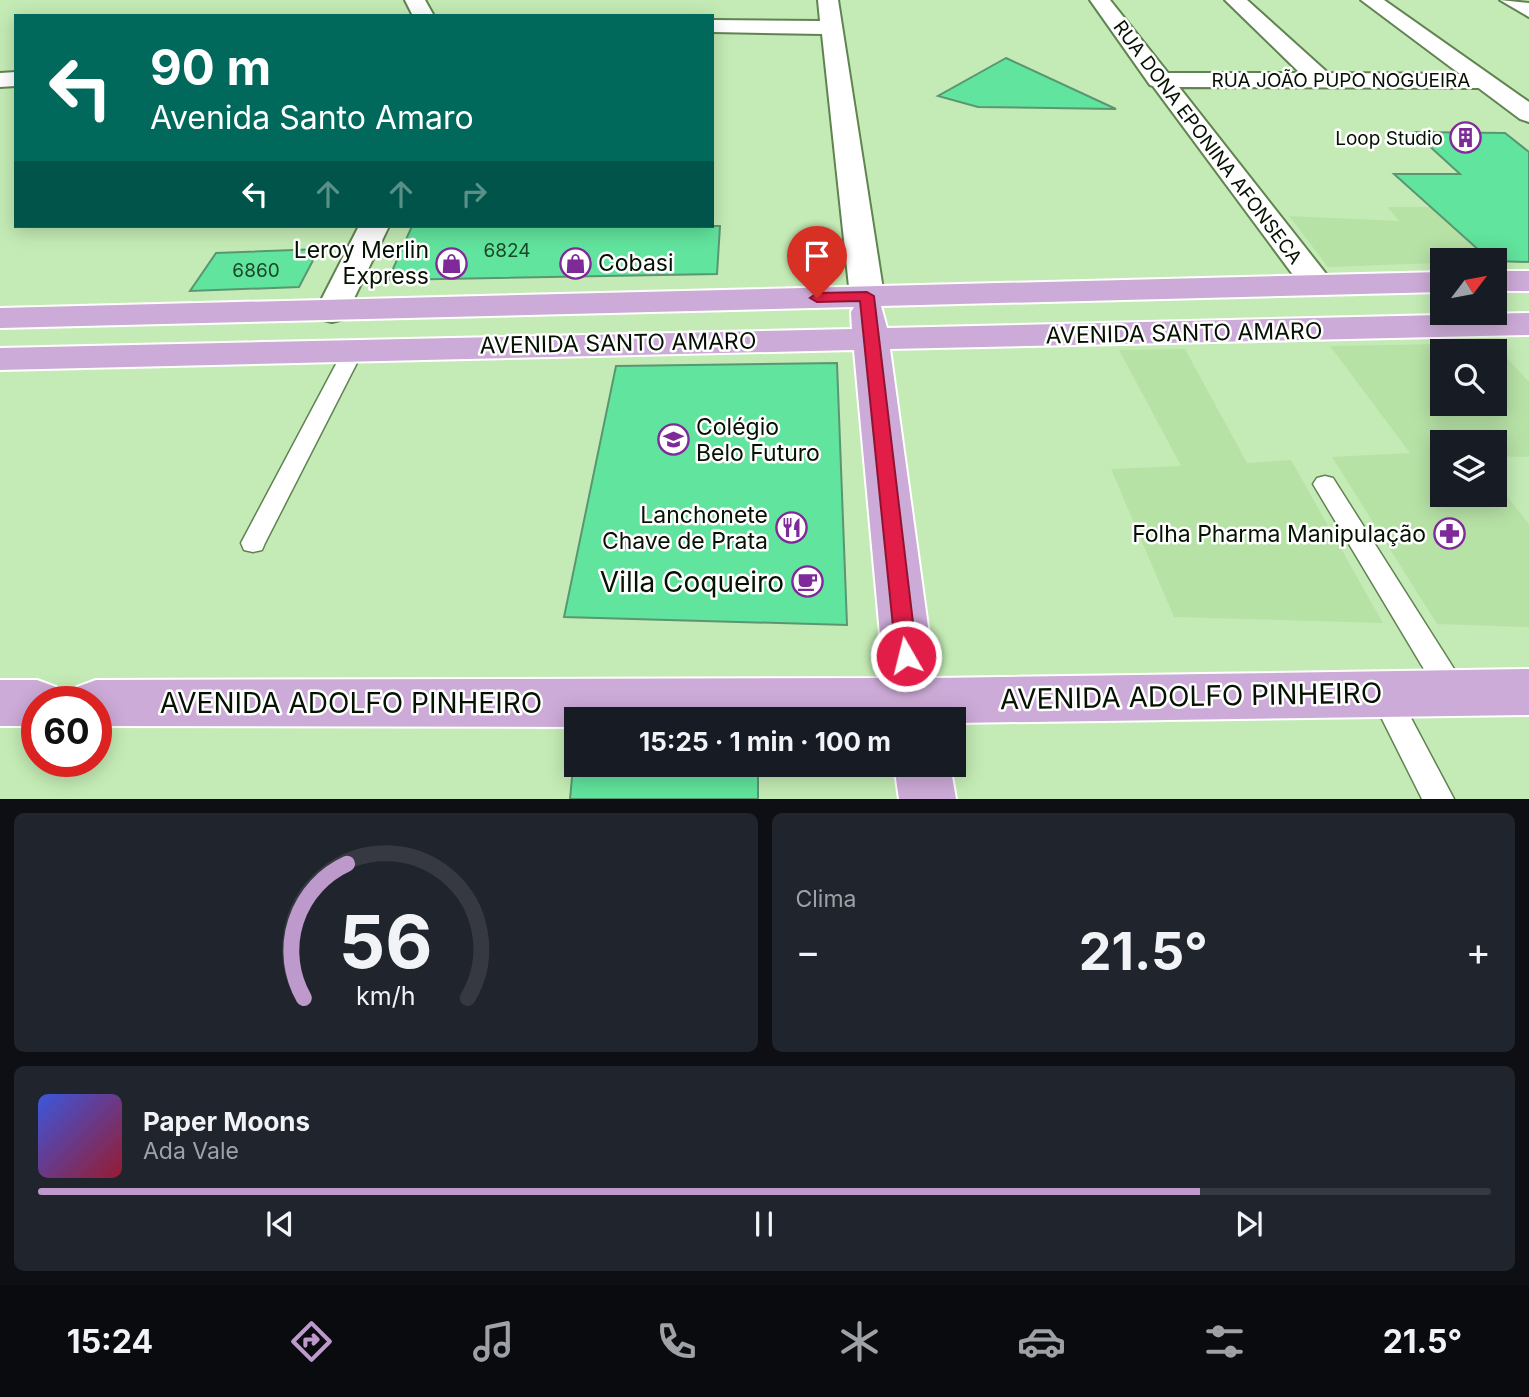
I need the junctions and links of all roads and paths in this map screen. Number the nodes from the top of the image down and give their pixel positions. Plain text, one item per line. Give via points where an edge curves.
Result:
1 (828, 0) edge
2 (1100, 0) edge
3 (1235, 0) edge
4 (1371, 0) edge
5 (1510, 0) edge
6 (1529, 11) edge
7 (714, 26) edge
8 (831, 28) junction
9 (1320, 79) junction
10 (1158, 80) junction
11 (1482, 81) junction
12 (1529, 114) edge
13 (373, 228) edge
14 (1507, 281) edge
15 (1529, 281) edge
16 (1430, 282) edge
17 (1317, 284) junction
18 (867, 296) junction
19 (332, 312) junction
20 (0, 318) edge
21 (1529, 324) edge
22 (870, 338) junction
23 (354, 349) junction
24 (0, 359) edge
25 (1325, 485) dead end
26 (253, 543) dead end
27 (1453, 692) junction
28 (1529, 692) edge
29 (1382, 693) junction
30 (0, 703) edge
31 (21, 703) edge
32 (112, 703) edge
33 (812, 707) edge
34 (914, 707) edge
35 (966, 708) edge
36 (924, 777) edge
37 (928, 799) edge
38 (1439, 799) edge

1 - 8 street
2 - 10 street, RUA DONA EPONINA AFONSECA
3 - 9 street
4 - 11 street
5 - 6 street
7 - 8 street
8 - 18 street
9 - 10 street, RUA JOÃO PUPO NOGUEIRA
9 - 11 street, RUA JOÃO PUPO NOGUEIRA
10 - 17 street, RUA DONA EPONINA AFONSECA
11 - 12 street
13 - 19 street
14 - 15 main road
16 - 17 main road, AVENIDA SANTO AMARO
17 - 18 main road, AVENIDA SANTO AMARO
18 - 19 main road, AVENIDA SANTO AMARO
18 - 22 main road
19 - 20 main road, AVENIDA SANTO AMARO
21 - 22 main road, AVENIDA SANTO AMARO
22 - 23 main road, AVENIDA SANTO AMARO
22 - 34 main road
23 - 24 main road, AVENIDA SANTO AMARO
23 - 26 lane
25 - 27 lane
27 - 28 main road, AVENIDA ADOLFO PINHEIRO
27 - 29 main road, AVENIDA ADOLFO PINHEIRO
29 - 35 main road, AVENIDA ADOLFO PINHEIRO
29 - 38 lane
30 - 31 main road
32 - 33 main road, AVENIDA ADOLFO PINHEIRO
36 - 37 main road

